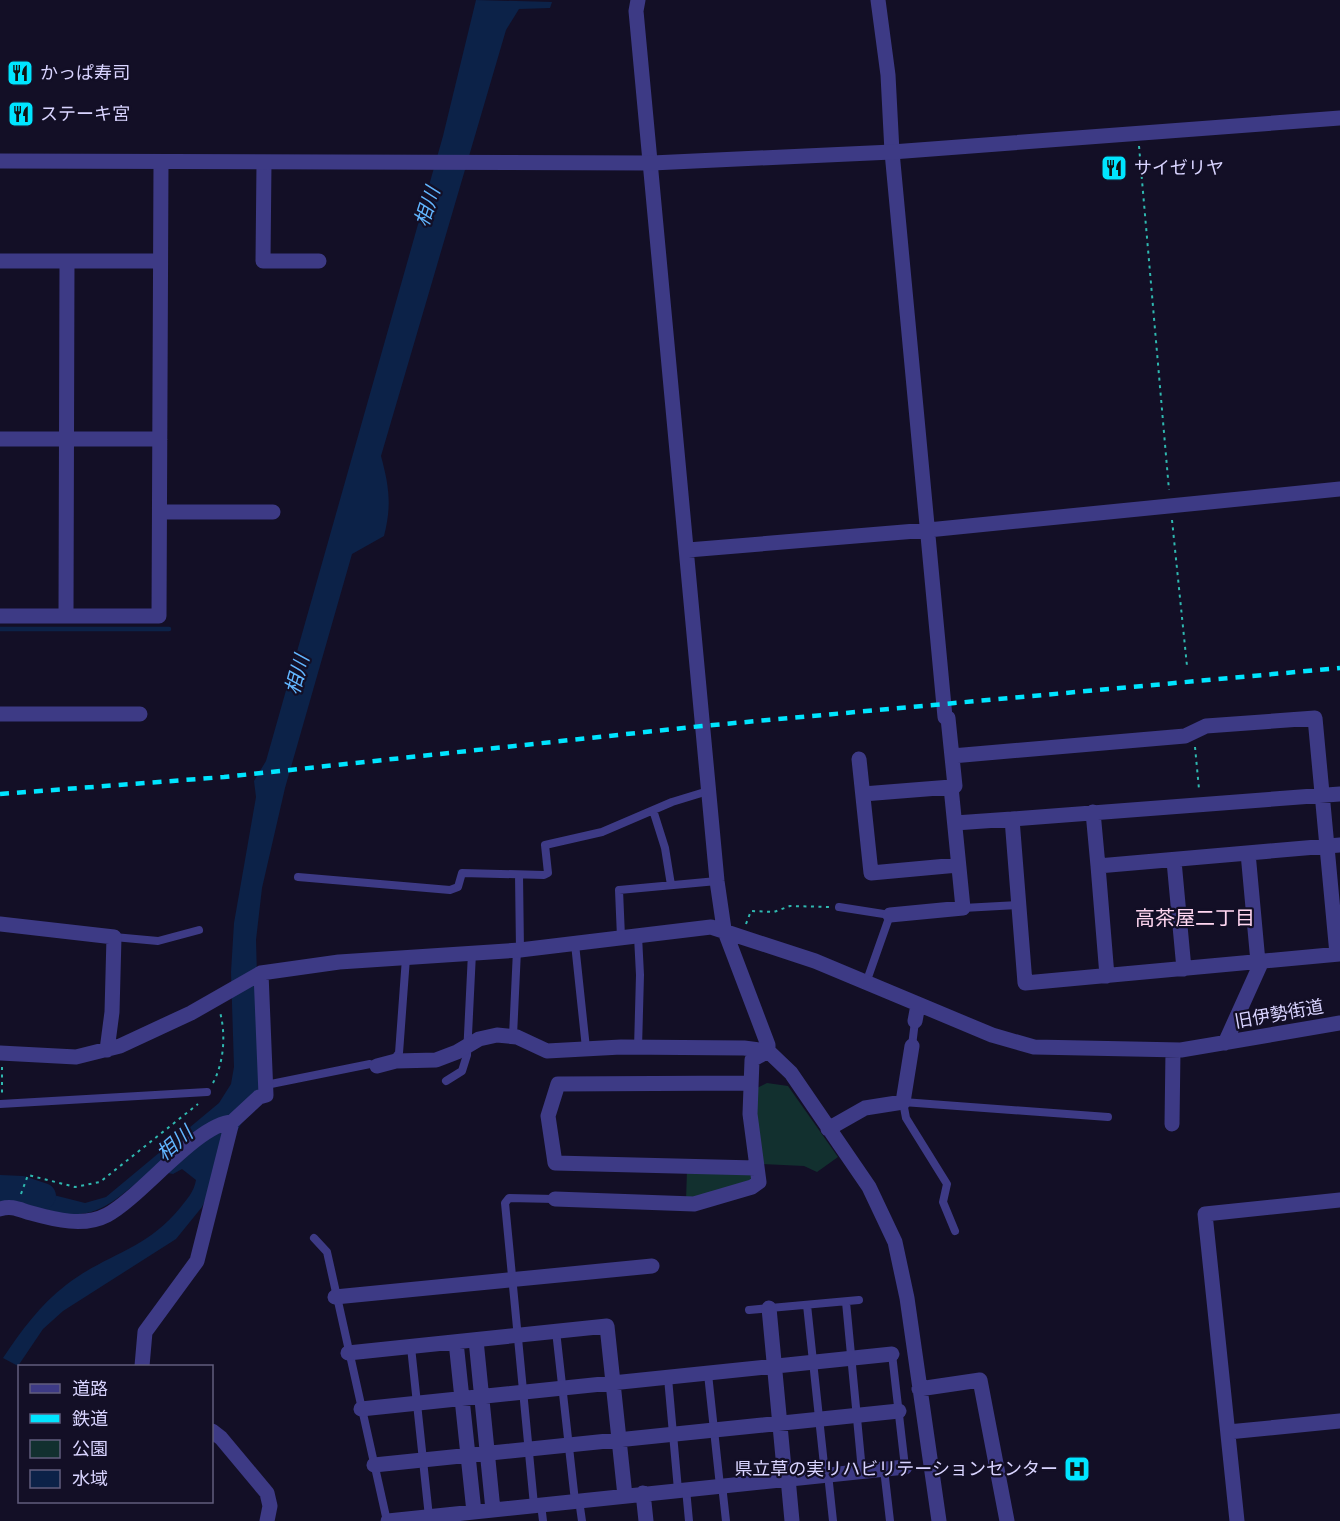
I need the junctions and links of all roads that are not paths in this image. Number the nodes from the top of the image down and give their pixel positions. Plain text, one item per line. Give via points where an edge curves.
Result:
1 (638, 0) edge
2 (878, 0) edge
3 (1340, 118) edge
4 (892, 152) junction
5 (0, 161) edge
6 (160, 163) junction
7 (264, 163) junction
8 (652, 163) junction
9 (0, 261) edge
10 (67, 261) junction
11 (160, 261) junction
12 (319, 261) dead end
13 (0, 439) edge
14 (66, 439) junction
15 (160, 439) junction
16 (1340, 489) edge
17 (159, 512) junction
18 (273, 512) dead end
19 (928, 530) junction
20 (688, 550) junction
21 (0, 615) edge
22 (66, 615) junction
23 (0, 714) edge
24 (140, 714) dead end
25 (952, 756) junction
26 (859, 759) dead end
27 (951, 787) junction
28 (708, 791) junction
29 (863, 794) junction
30 (1340, 794) edge
31 (1322, 795) junction
32 (653, 810) junction
33 (1093, 812) junction
34 (1012, 819) junction
35 (955, 823) junction
36 (1333, 846) edge
37 (1248, 853) junction
38 (1174, 861) junction
39 (958, 866) junction
40 (1098, 866) junction
41 (519, 875) junction
42 (298, 878) dead end
43 (717, 881) junction
44 (671, 885) junction
45 (1019, 905) junction
46 (839, 907) road end
47 (963, 908) junction
48 (890, 915) junction
49 (0, 924) edge
50 (724, 929) junction
51 (199, 930) dead end
52 (638, 936) junction
53 (114, 937) junction
54 (621, 937) junction
55 (575, 944) junction
56 (519, 950) junction
57 (472, 953) junction
58 (1339, 954) edge
59 (406, 958) junction
60 (1260, 962) junction
61 (1184, 969) junction
62 (261, 973) junction
63 (1107, 976) junction
64 (866, 982) junction
65 (918, 1005) junction
66 (915, 1021) joint
67 (1340, 1023) edge
68 (513, 1036) junction
69 (1225, 1043) junction
70 (467, 1046) junction
71 (912, 1046) joint
72 (638, 1047) junction
73 (586, 1048) junction
74 (106, 1050) junction
75 (1173, 1050) junction
76 (768, 1051) junction
77 (1, 1053) edge
78 (393, 1062) junction
79 (376, 1066) joint
80 (446, 1081) dead end
81 (750, 1083) junction
82 (266, 1085) junction
83 (207, 1092) road end
84 (903, 1102) junction
85 (1, 1103) edge
86 (1108, 1117) dead end
87 (232, 1122) junction
88 (1172, 1124) dead end
89 (828, 1129) junction
90 (756, 1168) junction
91 (555, 1199) joint
92 (1340, 1200) edge
93 (0, 1209) edge
94 (955, 1231) dead end
95 (314, 1238) dead end
96 (652, 1266) dead end
97 (512, 1280) junction
98 (335, 1297) junction
99 (860, 1300) dead end
100 (846, 1302) junction
101 (807, 1305) junction
102 (769, 1308) junction
103 (749, 1310) dead end
104 (556, 1331) junction
105 (517, 1336) junction
106 (476, 1340) junction
107 (456, 1342) junction
108 (411, 1347) junction
109 (348, 1353) junction
110 (892, 1354) joint
111 (852, 1359) junction
112 (813, 1362) junction
113 (142, 1365) edge
114 (774, 1366) junction
115 (708, 1374) junction
116 (668, 1378) junction
117 (613, 1383) junction
118 (563, 1389) junction
119 (919, 1389) junction
120 (522, 1393) junction
121 (482, 1397) junction
122 (462, 1399) junction
123 (417, 1404) junction
124 (361, 1409) junction
125 (900, 1411) junction
126 (857, 1415) junction
127 (819, 1419) junction
128 (1340, 1421) edge
129 (779, 1423) junction
130 (714, 1430) junction
131 (213, 1432) edge
132 (1228, 1432) junction
133 (673, 1434) junction
134 (619, 1440) junction
135 (569, 1445) junction
136 (529, 1449) junction
137 (488, 1453) junction
138 (468, 1455) junction
139 (423, 1460) junction
140 (374, 1465) junction
141 (905, 1467) joint
142 (884, 1469) junction
143 (862, 1471) junction
144 (827, 1474) junction
145 (786, 1478) junction
146 (721, 1485) junction
147 (682, 1489) junction
148 (643, 1493) junction
149 (625, 1496) junction
150 (577, 1500) junction
151 (538, 1505) junction
152 (500, 1513) edge
153 (466, 1515) edge
154 (429, 1516) junction
155 (267, 1521) edge
156 (387, 1521) edge
157 (543, 1521) edge
158 (582, 1521) edge
159 (646, 1521) edge
160 (689, 1521) edge
161 (726, 1521) edge
162 (792, 1521) edge
163 (833, 1521) edge
164 (890, 1521) edge
165 (939, 1521) edge
166 (1008, 1521) edge
167 (1236, 1521) edge

1 - 8 street
2 - 4 street via 888,75
3 - 4 street
4 - 8 street
4 - 19 street
5 - 6 street
6 - 7 street
6 - 11 street
7 - 8 street
7 - 12 street via 263,261
8 - 20 street
9 - 10 street
10 - 11 street
10 - 14 street
11 - 15 street
13 - 14 street
14 - 15 street
14 - 22 street
15 - 17 street
16 - 19 street
17 - 18 street
17 - 22 street via 159,616
19 - 20 street
19 - 25 street
20 - 28 street
21 - 22 street
23 - 24 street
25 - 27 street via 955,786
25 - 31 street via 1185,736 1206,726 1315,718
26 - 29 street
27 - 29 street
27 - 35 street
28 - 32 lane
28 - 43 street
29 - 39 street via 871,873
30 - 31 street
31 - 33 street
31 - 36 street
32 - 41 lane via 602,832 545,845 547,874
32 - 44 lane
33 - 34 street
33 - 40 street
34 - 35 street
34 - 45 street
35 - 39 street
36 - 37 street
36 - 58 street
37 - 38 street
37 - 60 street
38 - 40 street
38 - 61 street
39 - 47 street
40 - 63 street
41 - 42 lane via 462,873 458,887 450,890
41 - 56 lane
43 - 44 lane
43 - 50 street
44 - 54 lane via 619,890
45 - 47 lane
45 - 63 street via 1025,983
46 - 48 lane
47 - 48 street
48 - 64 lane
49 - 53 street
50 - 52 street, 旧伊勢街道 via 711,927
50 - 64 street, 旧伊勢街道
50 - 76 street
51 - 53 lane via 158,941
52 - 54 street, 旧伊勢街道
52 - 72 lane
53 - 74 street via 112,1012
54 - 55 street, 旧伊勢街道
55 - 56 street, 旧伊勢街道
55 - 73 lane
56 - 57 street, 旧伊勢街道
56 - 68 lane
57 - 59 street, 旧伊勢街道
57 - 70 lane
58 - 60 street
59 - 62 street, 旧伊勢街道
59 - 78 lane via 399,1053
60 - 61 street
60 - 69 street
61 - 63 street
62 - 74 street via 191,1013
62 - 82 street
64 - 65 street, 旧伊勢街道
65 - 66 street
65 - 75 street, 旧伊勢街道 via 992,1035 1034,1047
66 - 71 lane
67 - 69 street, 旧伊勢街道
68 - 70 street via 489,1037
68 - 73 street via 548,1051
69 - 75 street, 旧伊勢街道
70 - 78 street via 436,1060
70 - 80 lane via 462,1071
71 - 84 street
72 - 73 street
72 - 76 street
74 - 77 street via 76,1057
75 - 88 street
76 - 81 street via 752,1060
76 - 89 street via 791,1073
78 - 79 street
79 - 82 lane
81 - 90 street
81 - 90 street via 558,1084 548,1116 555,1163
82 - 87 street via 266,1095
83 - 85 lane
84 - 86 lane
84 - 89 street via 865,1108
84 - 94 lane via 906,1118 947,1184 942,1202
87 - 93 street via 222,1122 200,1137 110,1214 91,1222 58,1219 16,1208
87 - 113 street via 197,1261 145,1332
89 - 119 street via 869,1187 895,1242 908,1298
90 - 91 street via 759,1182 752,1187 701,1203
91 - 97 lane via 506,1200
92 - 132 street via 1205,1214
95 - 98 lane via 327,1252
96 - 97 street
97 - 98 street
97 - 105 lane
98 - 109 lane
99 - 100 lane
100 - 101 lane
100 - 111 lane
101 - 102 lane
101 - 112 lane
102 - 103 lane
102 - 114 street
104 - 105 street
104 - 117 street via 607,1326
104 - 118 lane
105 - 106 street
105 - 120 lane
106 - 107 street
106 - 121 street
107 - 108 street
107 - 122 street
108 - 109 street
108 - 123 lane
109 - 124 lane
110 - 111 street
110 - 125 lane
111 - 112 street
111 - 126 lane
112 - 114 street
112 - 127 lane
114 - 115 street
114 - 129 street
115 - 116 street
115 - 130 lane
116 - 117 street
116 - 133 lane
117 - 118 street
117 - 134 street
118 - 120 street
118 - 135 lane
119 - 165 street
119 - 166 street via 980,1380
120 - 121 street
120 - 136 lane
121 - 122 street
121 - 137 street
122 - 123 street
122 - 138 street
123 - 124 street
123 - 139 lane
124 - 140 lane
125 - 126 street
125 - 141 lane
126 - 127 street
126 - 143 lane
127 - 129 street
127 - 144 lane
128 - 132 street
129 - 130 street
129 - 145 street
130 - 133 street
130 - 146 lane
131 - 155 street via 267,1493
132 - 167 street
133 - 134 street
133 - 147 lane
134 - 135 street
134 - 149 street
135 - 136 street
135 - 150 lane
136 - 137 street
136 - 151 lane
137 - 138 street
137 - 152 street
138 - 139 street
138 - 153 street
139 - 140 street
139 - 154 lane
140 - 156 lane
141 - 142 street
142 - 143 street
142 - 164 lane
143 - 144 street
144 - 145 street
144 - 163 lane
145 - 146 street
145 - 162 street
146 - 147 street
146 - 161 lane
147 - 148 street
147 - 160 lane
148 - 149 street
148 - 159 street
149 - 150 street
150 - 151 street
150 - 158 lane
151 - 152 street
151 - 157 lane
152 - 153 street
153 - 154 street
154 - 156 street

